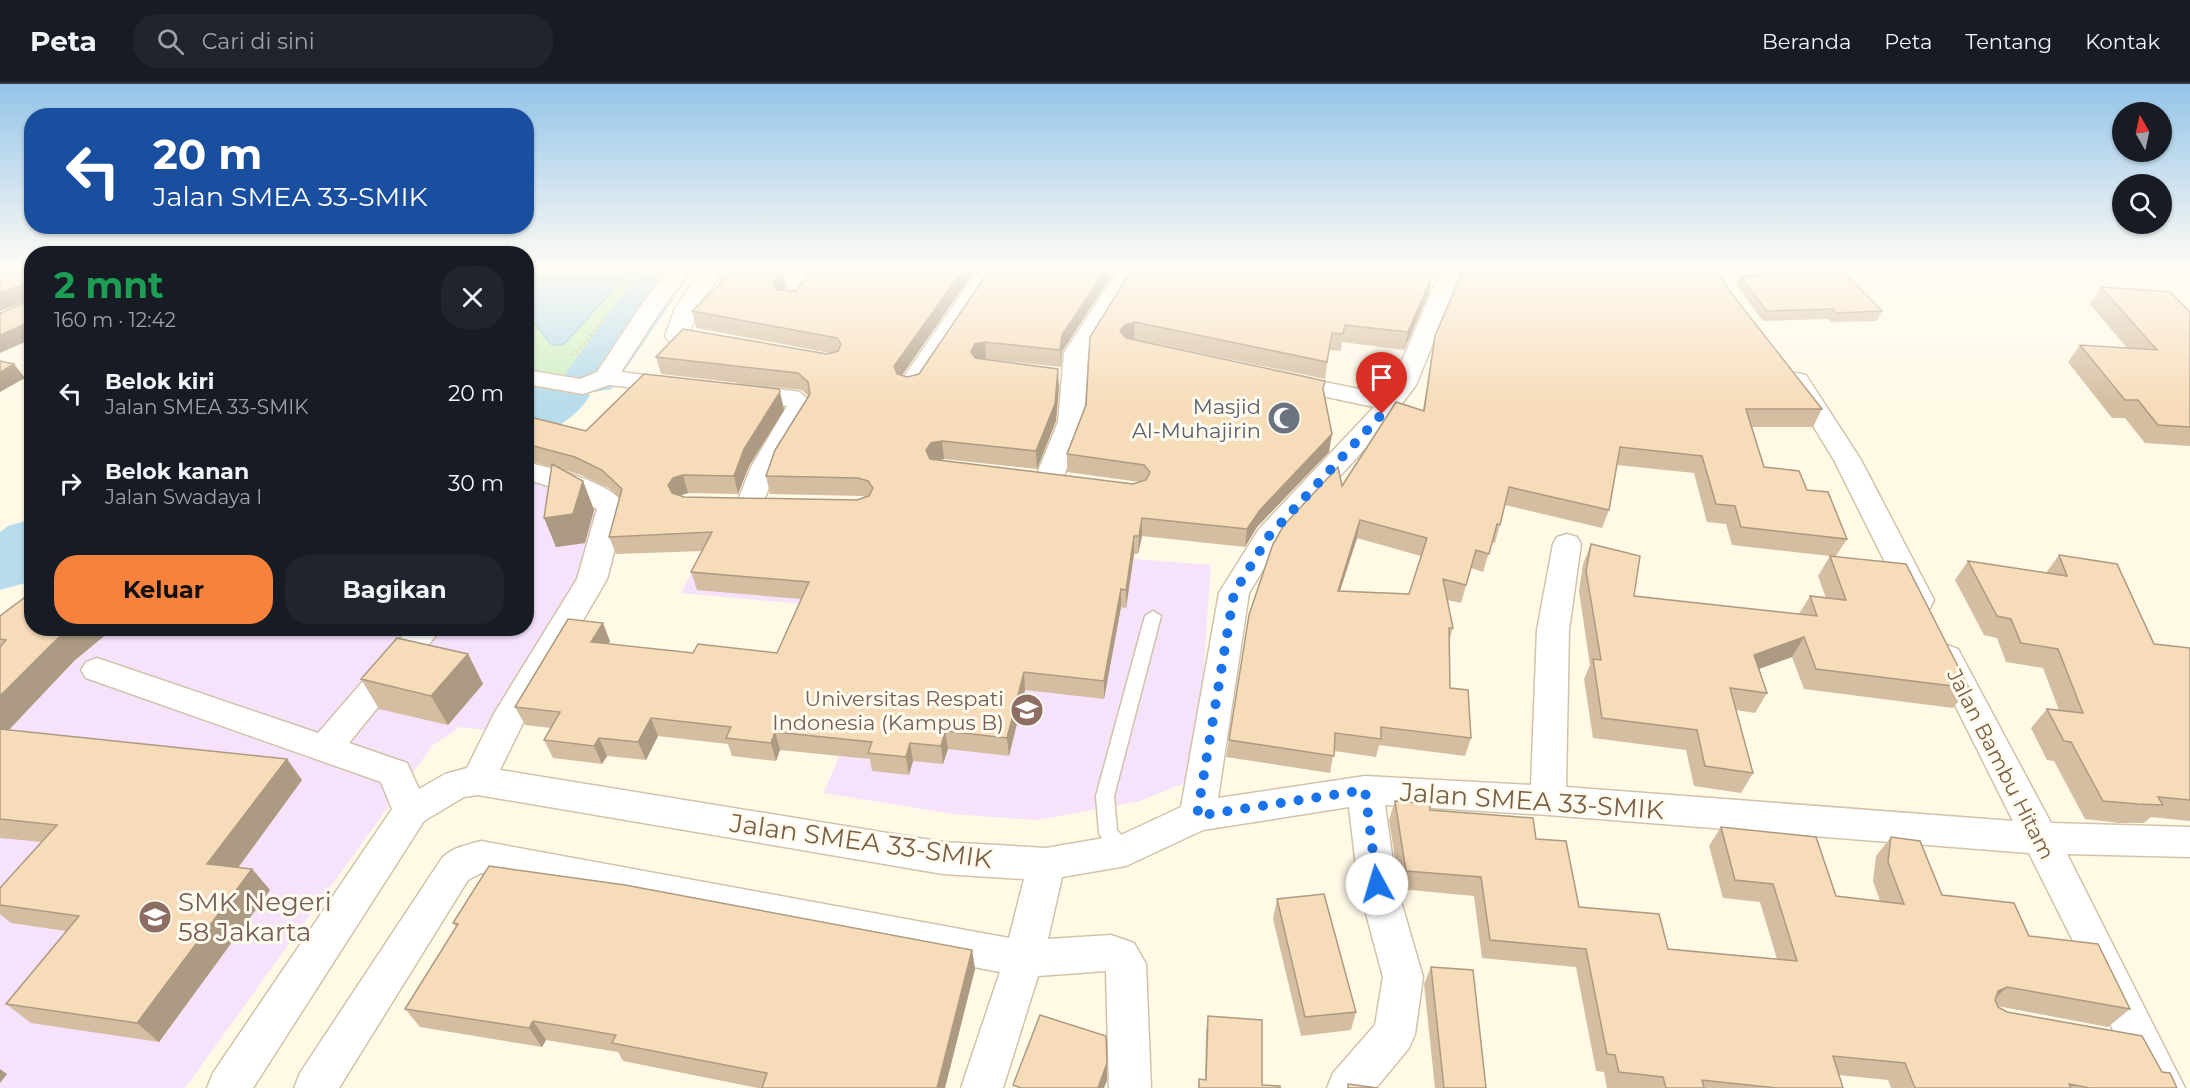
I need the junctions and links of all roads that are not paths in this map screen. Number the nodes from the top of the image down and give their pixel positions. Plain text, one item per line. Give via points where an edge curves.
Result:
1 (648, 313) edge
2 (686, 313) edge
3 (960, 313) edge
4 (1101, 313) edge
5 (1431, 313) edge
6 (741, 347) edge
7 (1779, 356) edge
8 (609, 376) junction
9 (1264, 376) edge
10 (534, 378) edge
11 (910, 385) edge
12 (1390, 403) junction
13 (534, 473) edge
14 (1047, 481) edge
15 (719, 504) edge
16 (750, 505) junction
17 (783, 505) edge
18 (1567, 544) dead end
19 (1153, 616) dead end
20 (420, 636) edge
21 (97, 670) dead end
22 (324, 750) junction
23 (478, 781) junction
24 (1365, 790) junction
25 (1548, 800) junction
26 (411, 811) junction
27 (1197, 816) junction
28 (2038, 838) junction
29 (2190, 842) edge
30 (1126, 849) junction
31 (1046, 864) junction
32 (1024, 959) junction
33 (228, 1088) edge
34 (315, 1088) edge
35 (982, 1088) edge
36 (1130, 1088) edge
37 (1348, 1088) edge
38 (2164, 1088) edge

1 - 8 street
2 - 6 street via 677,336
3 - 11 street
4 - 14 street via 1061,377 1071,422
5 - 12 street via 1413,368
7 - 28 street, Jalan Bambu Hitam via 1818,409 1851,466
8 - 10 street via 583,387
8 - 16 street via 791,397 800,405 764,466
9 - 12 street
12 - 27 street via 1269,536 1234,593
13 - 23 street via 583,488 612,506 592,579 507,721
15 - 16 street
16 - 17 street
18 - 25 street via 1553,630
19 - 30 lane via 1105,796 1108,833
20 - 22 street
21 - 22 street
22 - 26 street via 395,773
23 - 26 street, Jalan SMEA 33-SMIK via 457,784
23 - 31 street, Jalan SMEA 33-SMIK via 943,858
24 - 25 street, Jalan SMEA 33-SMIK
24 - 27 street, Jalan SMEA 33-SMIK
24 - 37 street via 1377,884 1403,977 1394,1034
25 - 28 street, Jalan SMEA 33-SMIK
26 - 33 street, Jalan SMEA 33-SMIK
27 - 30 street, Jalan SMEA 33-SMIK
28 - 29 street, Jalan SMEA 33-SMIK
28 - 38 street, Jalan Bambu Hitam via 2106,967 2127,1043
30 - 31 street, Jalan SMEA 33-SMIK
31 - 32 street
32 - 34 street via 471,858 455,869
32 - 35 street
32 - 36 street via 1111,953 1120,956 1126,964

